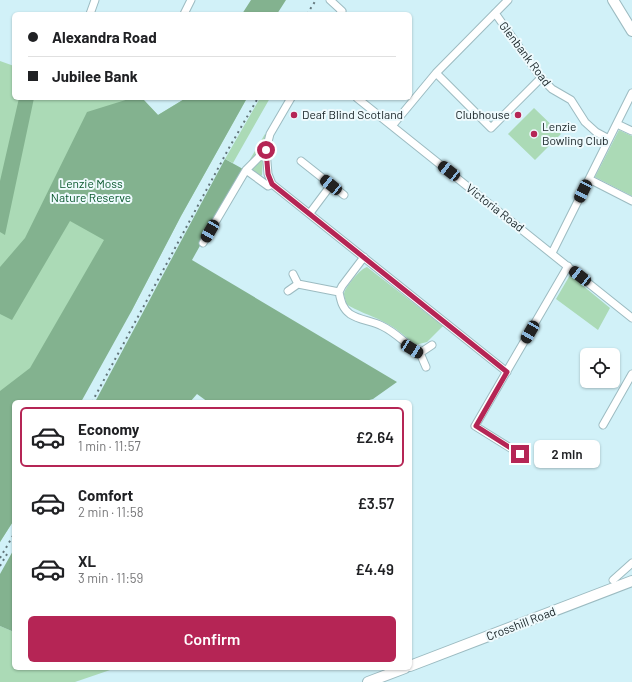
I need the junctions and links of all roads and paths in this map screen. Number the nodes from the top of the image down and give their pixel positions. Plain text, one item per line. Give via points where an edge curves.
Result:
1 (95, 0) edge
2 (191, 0) edge
3 (330, 0) edge
4 (508, 0) edge
5 (613, 0) edge
6 (91, 12) edge
7 (185, 12) edge
8 (341, 12) edge
9 (495, 13) junction
10 (632, 31) edge
11 (436, 73) junction
12 (541, 78) junction
13 (632, 93) edge
14 (290, 100) edge
15 (360, 100) edge
16 (617, 124) junction
17 (392, 126) junction
18 (632, 131) edge
19 (609, 139) junction
20 (266, 150) junction
21 (301, 161) dead end
22 (246, 170) junction
23 (589, 179) junction
24 (272, 184) junction
25 (331, 185) junction
26 (344, 196) dead end
27 (632, 201) edge
28 (310, 213) junction
29 (203, 243) dead end
30 (552, 253) junction
31 (364, 257) junction
32 (568, 266) junction
33 (293, 274) dead end
34 (298, 284) junction
35 (288, 291) dead end
36 (338, 292) junction
37 (632, 318) edge
38 (432, 345) dead end
39 (420, 353) junction
40 (426, 367) dead end
41 (507, 372) junction
42 (632, 374) edge
43 (604, 425) dead end
44 (520, 454) dead end
45 (632, 563) edge
46 (613, 580) dead end
47 (632, 581) edge
48 (412, 665) edge
49 (400, 670) edge
50 (368, 682) edge

1 - 6 street
2 - 7 street
3 - 8 street
4 - 9 street
5 - 10 main road
9 - 11 street
9 - 12 street, Glenbank Road
11 - 12 street via 491,128
11 - 17 street
12 - 19 street, Glenbank Road via 552,89 571,100 585,122
13 - 16 street
14 - 20 street via 270,134
15 - 17 street, Victoria Road
16 - 18 street
16 - 19 street
17 - 30 street, Victoria Road
19 - 23 street
20 - 22 street
20 - 24 street via 268,174
21 - 25 street
22 - 24 street via 268,186
22 - 29 street
23 - 27 street
23 - 30 street
24 - 28 street
25 - 26 street
25 - 28 street
28 - 31 street
30 - 32 street, Victoria Road
31 - 36 street
31 - 41 street
32 - 37 street, Victoria Road
32 - 41 street
33 - 34 street
34 - 35 street
34 - 36 street
36 - 39 street via 342,305 350,314 382,326
38 - 39 street
39 - 40 street
41 - 44 street via 476,426
42 - 43 street
45 - 46 street
47 - 48 main road, Crosshill Road
49 - 50 main road

